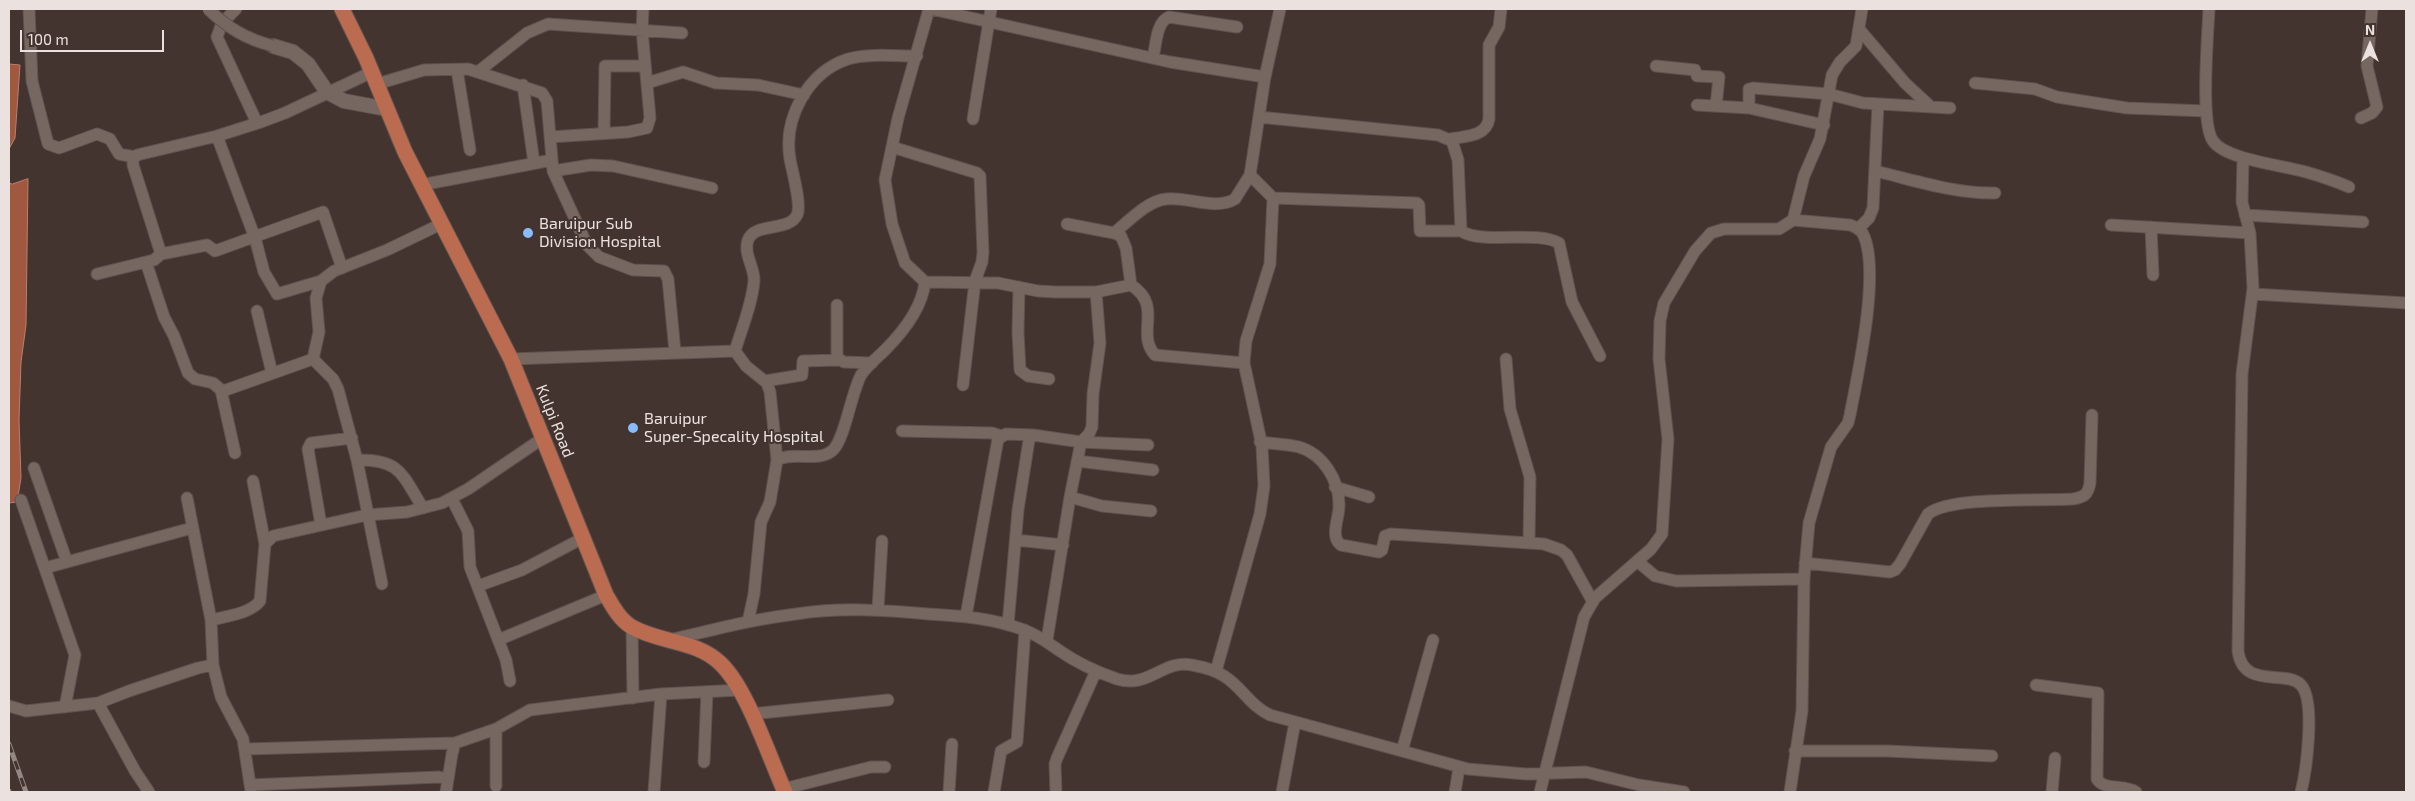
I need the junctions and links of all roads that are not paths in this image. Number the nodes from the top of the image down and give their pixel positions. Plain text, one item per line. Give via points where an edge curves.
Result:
1 (29, 9) edge
2 (208, 9) edge
3 (236, 9) edge
4 (342, 9) edge
5 (643, 9) edge
6 (930, 9) edge
7 (991, 9) edge
8 (1280, 9) edge
9 (1501, 9) edge
10 (1862, 9) edge
11 (2209, 9) edge
12 (2372, 9) edge
13 (989, 22) junction
14 (1237, 27) dead end
15 (1859, 29) junction
16 (642, 30) junction
17 (682, 33) dead end
18 (273, 46) joint
19 (916, 56) junction
20 (1153, 58) junction
21 (645, 66) junction
22 (1656, 66) dead end
23 (457, 70) junction
24 (480, 71) junction
25 (1265, 77) junction
26 (374, 78) junction
27 (647, 83) junction
28 (1975, 83) dead end
29 (523, 85) junction
30 (327, 92) junction
31 (1829, 94) junction
32 (804, 95) junction
33 (1878, 104) junction
34 (1697, 105) dead end
35 (1716, 106) junction
36 (1931, 107) junction
37 (1749, 108) junction
38 (1950, 108) dead end
39 (387, 109) junction
40 (2206, 110) junction
41 (1259, 117) junction
42 (2361, 118) dead end
43 (973, 119) dead end
44 (257, 123) junction
45 (1824, 125) junction
46 (604, 133) junction
47 (217, 136) junction
48 (550, 137) junction
49 (1450, 140) junction
50 (892, 147) junction
51 (470, 150) dead end
52 (135, 157) junction
53 (2243, 159) junction
54 (534, 163) junction
55 (553, 165) junction
56 (1875, 171) junction
57 (1250, 175) junction
58 (421, 185) junction
59 (2349, 186) dead end
60 (712, 188) dead end
61 (1994, 193) dead end
62 (1273, 198) junction
63 (2245, 215) junction
64 (1793, 220) junction
65 (2363, 222) dead end
66 (440, 224) junction
67 (1068, 224) dead end
68 (2111, 225) dead end
69 (2151, 227) junction
70 (1858, 228) junction
71 (1461, 231) junction
72 (1114, 233) junction
73 (2250, 233) junction
74 (255, 238) junction
75 (161, 254) junction
76 (146, 262) junction
77 (342, 268) junction
78 (97, 274) dead end
79 (2153, 275) dead end
80 (321, 281) junction
81 (975, 281) junction
82 (925, 282) junction
83 (1131, 285) junction
84 (1019, 287) junction
85 (1096, 292) junction
86 (2253, 294) junction
87 (2406, 303) edge
88 (837, 304) dead end
89 (257, 311) dead end
90 (735, 350) junction
91 (675, 352) junction
92 (1600, 356) dead end
93 (313, 358) junction
94 (510, 360) junction
95 (840, 360) junction
96 (1506, 360) dead end
97 (872, 362) junction
98 (1244, 362) junction
99 (272, 373) junction
100 (1049, 379) dead end
101 (765, 381) junction
102 (964, 386) dead end
103 (221, 390) junction
104 (2092, 415) dead end
105 (902, 431) dead end
106 (1001, 436) junction
107 (1033, 436) junction
108 (352, 438) junction
109 (543, 438) junction
110 (1081, 442) junction
111 (1260, 442) junction
112 (1148, 445) dead end
113 (235, 453) dead end
114 (357, 460) junction
115 (777, 460) junction
116 (1077, 461) junction
117 (34, 468) dead end
118 (1153, 470) dead end
119 (253, 481) dead end
120 (1335, 487) junction
121 (1070, 497) junction
122 (1369, 497) dead end
123 (187, 498) dead end
124 (452, 498) junction
125 (21, 500) dead end
126 (423, 508) junction
127 (1151, 511) dead end
128 (367, 514) junction
129 (321, 525) junction
130 (192, 528) junction
131 (583, 538) junction
132 (1016, 540) junction
133 (882, 541) dead end
134 (1529, 542) junction
135 (265, 544) junction
136 (1063, 544) junction
137 (67, 562) junction
138 (1637, 562) junction
139 (1806, 563) junction
140 (46, 568) junction
141 (1804, 578) junction
142 (382, 584) dead end
143 (478, 586) junction
144 (606, 595) junction
145 (1593, 602) junction
146 (878, 609) junction
147 (966, 616) junction
148 (211, 620) junction
149 (748, 622) junction
150 (1008, 625) junction
151 (632, 627) junction
152 (1025, 630) junction
153 (498, 640) junction
154 (668, 640) junction
155 (1047, 640) junction
156 (1433, 640) dead end
157 (213, 665) junction
158 (1096, 670) junction
159 (1216, 671) junction
160 (510, 681) dead end
161 (2036, 685) dead end
162 (740, 690) junction
163 (708, 692) junction
164 (661, 694) junction
165 (633, 698) junction
166 (888, 700) dead end
167 (98, 703) junction
168 (9, 706) edge
169 (65, 707) junction
170 (751, 714) junction
171 (1295, 722) junction
172 (496, 729) junction
173 (455, 744) junction
174 (952, 744) dead end
175 (246, 749) junction
176 (1795, 750) junction
177 (1402, 751) junction
178 (1992, 756) dead end
179 (2054, 758) dead end
180 (704, 762) dead end
181 (885, 767) dead end
182 (1459, 768) junction
183 (1544, 774) junction
184 (448, 779) junction
185 (496, 786) dead end
186 (250, 789) edge
187 (784, 791) edge
188 (149, 792) edge
189 (446, 792) edge
190 (654, 792) edge
191 (949, 792) edge
192 (994, 792) edge
193 (1056, 792) edge
194 (1282, 792) edge
195 (1455, 792) edge
196 (1540, 792) edge
197 (1684, 792) edge
198 (1790, 792) edge
199 (2052, 792) edge
200 (2136, 792) edge
201 (2301, 792) edge

1 - 52 street via 32,82 48,144 59,148 97,134 110,139 119,154
2 - 18 street, bridge via 236,33
3 - 44 street via 222,23 217,37
4 - 26 main road, Kulpi Road
5 - 16 street
6 - 13 street
6 - 19 street
7 - 13 street
8 - 25 street
9 - 49 street via 1499,26 1489,45 1486,128 1482,132
10 - 15 street
11 - 40 street
12 - 42 street via 2367,66 2377,107
13 - 20 street
13 - 43 street
14 - 20 street via 1169,17 1160,26
15 - 31 street via 1854,48 1832,75
15 - 36 street via 1904,83
16 - 17 street
16 - 21 street
16 - 24 street via 548,24 527,33
18 - 30 street via 293,52 308,64
19 - 32 street via 849,59 826,70
19 - 50 street
20 - 25 street
21 - 27 street
21 - 46 street via 605,66
22 - 35 street via 1695,70 1697,76 1719,77
23 - 24 street
23 - 26 street via 424,70
23 - 51 street
24 - 29 street
25 - 41 street
26 - 30 street
26 - 39 main road, Kulpi Road
27 - 32 street via 683,72 716,83 758,85
27 - 46 street via 650,118 647,128
28 - 40 street via 2035,89 2057,97 2127,108
29 - 48 street via 542,93 547,101
29 - 54 street
30 - 39 street via 344,101
30 - 44 street
31 - 33 street
31 - 37 street via 1751,88
31 - 45 street
32 - 90 street via 790,125 789,137 797,215 791,221 756,232 748,241 754,284
33 - 36 street
33 - 56 street
34 - 35 street
35 - 37 street
36 - 38 street
37 - 45 street
39 - 58 main road, Kulpi Road
40 - 53 street via 2214,143
41 - 49 street via 1398,130
41 - 57 street
44 - 47 street
45 - 64 street via 1804,176
46 - 48 street
47 - 52 street via 144,152
47 - 74 street
48 - 55 street
49 - 71 street via 1456,148 1458,160
50 - 81 street via 980,176 982,262
50 - 82 street via 885,180 892,224 905,263
52 - 75 street via 133,165
53 - 59 street via 2300,170
53 - 63 street via 2241,192
54 - 55 street
54 - 58 street
55 - 60 street via 613,166
55 - 91 street via 588,245 599,257 633,270 664,272 668,279
56 - 61 street via 1972,192
56 - 70 street via 1872,212
57 - 62 street
57 - 72 street via 1230,202 1167,198 1156,201
58 - 66 main road, Kulpi Road
62 - 71 street via 1417,203 1420,231
62 - 98 street via 1270,264 1246,341
63 - 65 street
63 - 73 street
64 - 70 street
64 - 138 street via 1779,229 1724,229 1711,233 1695,251 1664,303 1659,330 1668,438 1663,529 1660,539
66 - 77 street
66 - 94 main road, Kulpi Road
67 - 72 street
68 - 69 street
69 - 73 street
69 - 79 street
70 - 139 street via 1864,235 1869,264 1862,349 1848,423 1831,447 1811,512
71 - 92 street via 1472,235 1559,243 1572,302
72 - 83 street via 1124,240
73 - 86 street
74 - 75 street via 214,251 207,245
74 - 77 street via 323,212
74 - 80 street via 264,272 277,294
75 - 76 street
76 - 78 street
76 - 103 street via 164,318 188,373 195,379 213,383
77 - 80 street
80 - 93 street via 316,298 319,332
81 - 82 street
81 - 84 street
81 - 102 street
82 - 97 street via 924,293 909,322
83 - 85 street
83 - 98 street via 1147,300 1148,344 1155,354
84 - 85 street via 1047,292
84 - 100 street via 1020,370 1028,376
85 - 110 street via 1099,359 1092,427
86 - 87 street
86 - 201 street via 2242,374 2238,651 2248,670 2297,682 2304,689 2309,739
88 - 95 street via 836,355
89 - 99 street
90 - 91 street
90 - 101 street via 746,366
91 - 94 street
93 - 99 street
93 - 108 street via 334,379
94 - 109 main road, Kulpi Road
95 - 97 street
95 - 101 street via 803,361 802,375
96 - 134 street via 1510,409 1530,476
97 - 115 street via 852,395 839,440 832,450 821,456 783,456
98 - 111 street
99 - 103 street
101 - 115 street via 770,392
103 - 113 street
104 - 139 street via 2090,483 2084,496 1972,503 1934,510 1928,514 1900,564 1890,572
105 - 106 street via 992,433
106 - 107 street
106 - 147 street via 996,445
107 - 110 street
107 - 132 street via 1027,447
108 - 114 street
108 - 129 street via 312,444 308,449
109 - 124 street
109 - 131 main road, Kulpi Road
110 - 112 street
110 - 116 street
111 - 120 street via 1300,447 1325,463
111 - 159 street via 1265,472 1260,514
114 - 126 street via 387,462 394,466
114 - 128 street
115 - 149 street via 770,502 761,522
116 - 118 street
116 - 121 street
117 - 137 street
119 - 135 street
120 - 122 street
120 - 134 street via 1340,504 1336,538 1341,545 1378,552 1382,550 1385,536 1391,534
121 - 127 street via 1102,506
121 - 136 street
123 - 130 street
124 - 126 street
124 - 143 street via 468,531 470,567
125 - 140 street
126 - 128 street
128 - 129 street
128 - 142 street
129 - 135 street via 278,534
130 - 137 street
130 - 148 street
131 - 143 street via 522,570
131 - 144 main road, Kulpi Road
132 - 136 street
132 - 150 street
133 - 146 street
134 - 145 street via 1553,547 1567,555
135 - 148 street via 260,601 256,607
136 - 155 street
137 - 140 street
138 - 141 street via 1655,576 1676,581
138 - 145 street
139 - 141 street
140 - 169 street via 75,655
141 - 176 street via 1802,711
143 - 153 street
144 - 151 main road, Kulpi Road via 621,618
144 - 153 street
145 - 183 street via 1584,617
146 - 147 street
146 - 149 street via 797,613
147 - 150 street
148 - 157 street
149 - 154 street
150 - 152 street
151 - 154 main road, Kulpi Road
151 - 165 street
152 - 155 street
152 - 192 street via 1017,742 1001,751
153 - 160 street
154 - 162 main road, Kulpi Road via 712,656
155 - 158 street via 1059,651
156 - 177 street
157 - 167 street
157 - 175 street via 221,697
158 - 159 street via 1133,682 1177,664
158 - 193 street via 1055,764
159 - 171 street via 1226,676 1261,711
161 - 200 street via 2098,693 2096,779 2103,785
162 - 163 street
162 - 170 main road, Kulpi Road
163 - 164 street
163 - 180 street
164 - 165 street
164 - 190 street
165 - 172 street via 530,710
166 - 170 street
167 - 169 street
167 - 188 street
168 - 169 street via 26,711
170 - 187 main road, Kulpi Road
171 - 177 street
171 - 194 street
172 - 173 street
172 - 185 street
173 - 175 street
173 - 184 street
174 - 191 street
175 - 186 street
176 - 178 street via 1888,750
176 - 198 street
177 - 182 street
179 - 199 street
181 - 187 street via 871,767
182 - 183 street
182 - 195 street
183 - 196 street
183 - 197 street via 1586,772
184 - 186 street via 327,780
184 - 189 street

